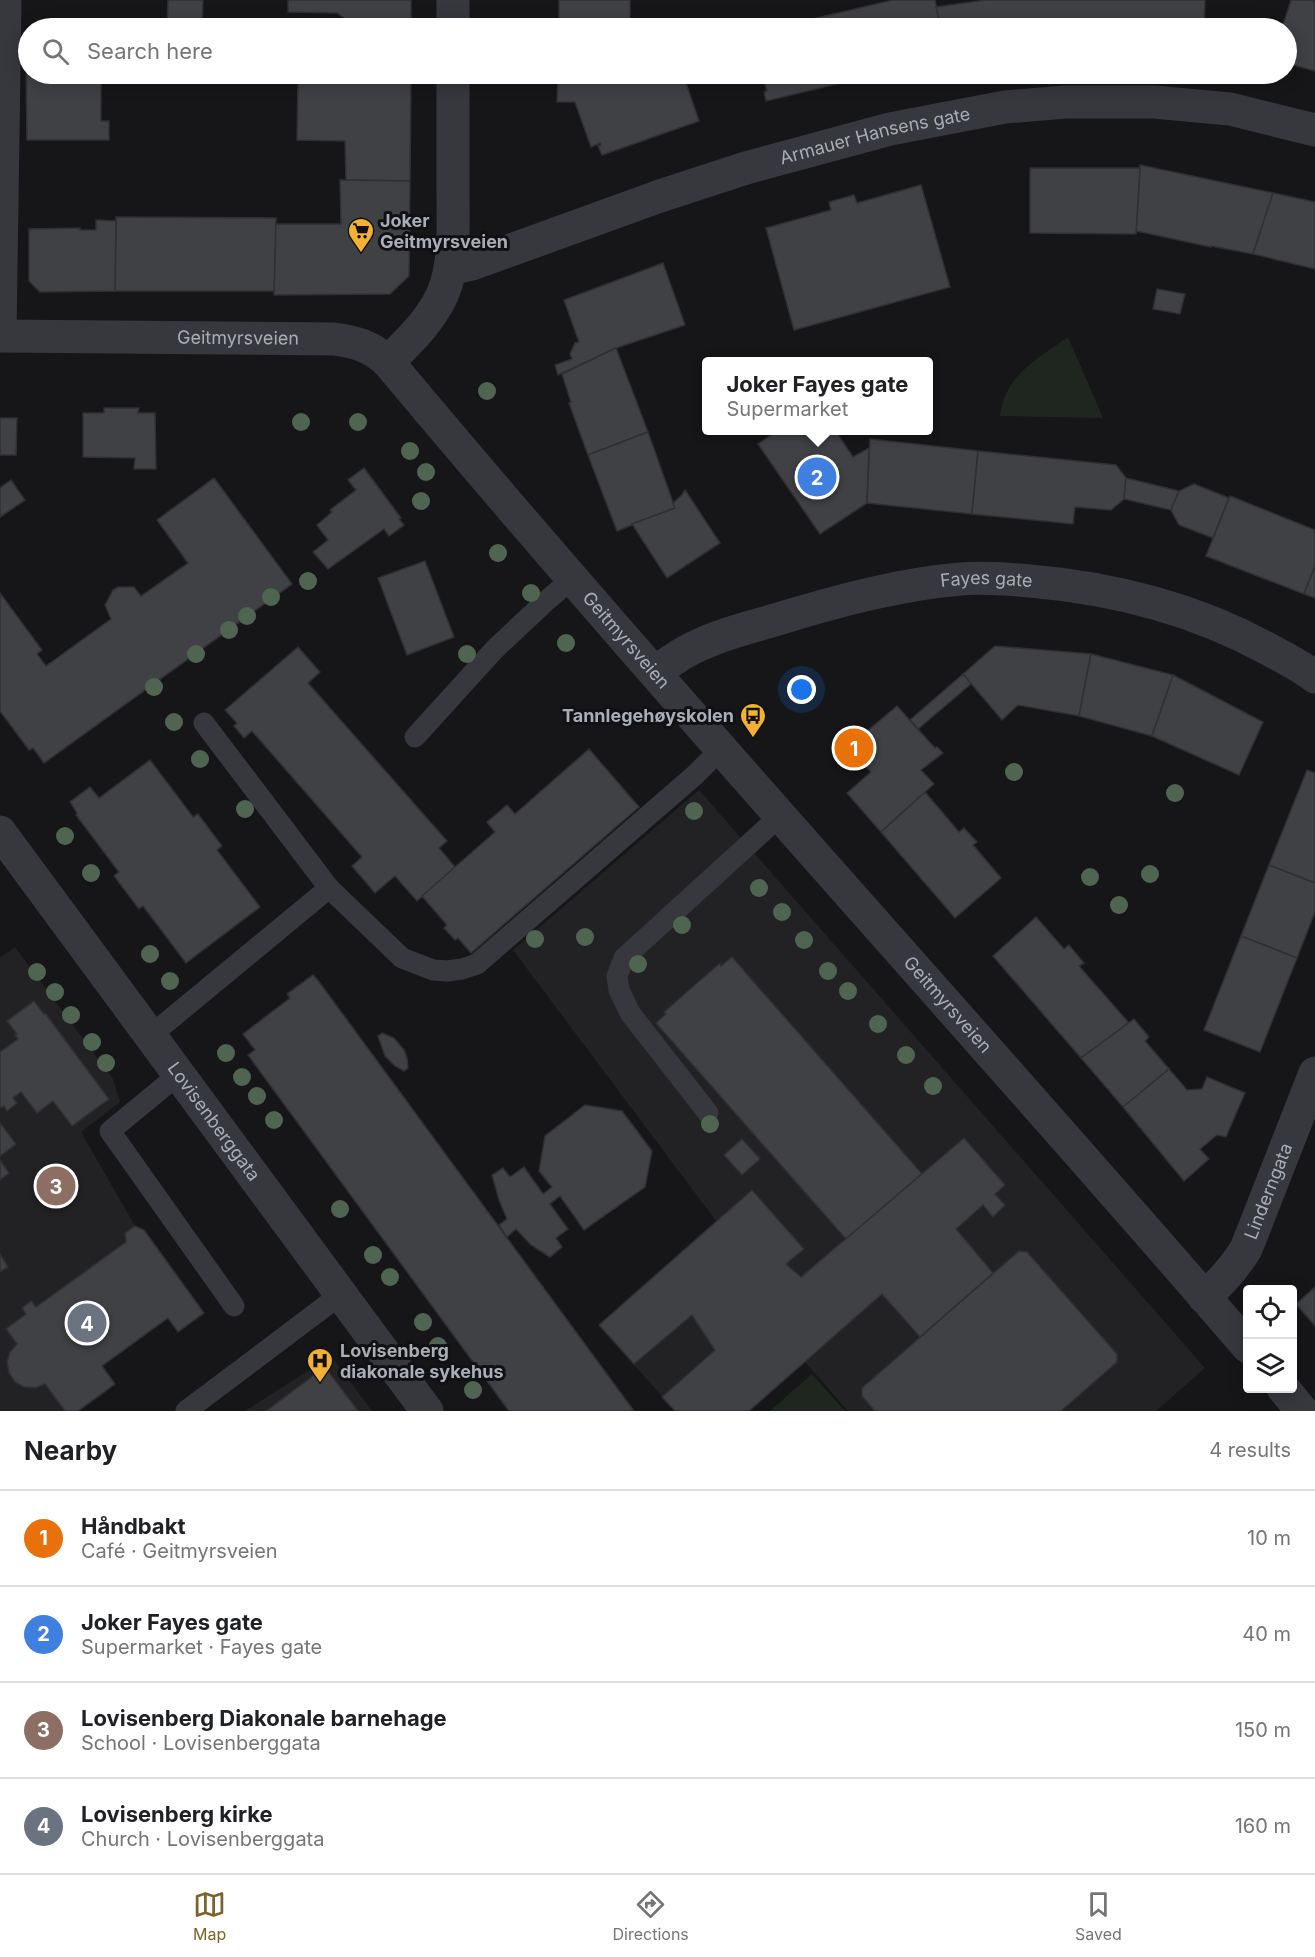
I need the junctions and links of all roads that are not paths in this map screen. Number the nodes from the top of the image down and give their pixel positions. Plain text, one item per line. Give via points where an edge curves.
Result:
1 (5, 0) edge
2 (453, 0) edge
3 (453, 18) edge
4 (453, 84) edge
5 (1315, 130) edge
6 (450, 269) junction
7 (0, 336) edge
8 (388, 362) junction
9 (573, 578) junction
10 (655, 672) junction
11 (1315, 677) edge
12 (204, 723) dead end
13 (416, 738) dead end
14 (722, 748) junction
15 (781, 815) junction
16 (0, 832) edge
17 (329, 888) junction
18 (150, 1036) junction
19 (1315, 1073) edge
20 (178, 1075) junction
21 (708, 1113) dead end
22 (340, 1295) junction
23 (1204, 1297) junction
24 (234, 1306) dead end
25 (1243, 1341) edge
26 (1286, 1393) edge
27 (186, 1411) edge
28 (427, 1411) edge
29 (1302, 1411) edge

1 - 7 street
2 - 3 street
4 - 6 street
5 - 6 street, Armauer Hansens gate via 1230,109 1154,102 1005,107 890,129 746,168
6 - 8 street via 438,303
7 - 8 street, Geitmyrsveien via 334,339 366,345
8 - 9 street, Geitmyrsveien
9 - 10 street, Geitmyrsveien
9 - 13 lane via 495,649
10 - 11 street, Fayes gate via 692,648 721,636 864,594 963,579 1012,579 1073,584 1182,611 1244,636
10 - 14 street, Geitmyrsveien
12 - 17 lane
14 - 15 street, Geitmyrsveien
14 - 17 lane via 477,964 433,970 402,958
15 - 21 lane via 619,966 619,990 630,1013
15 - 23 street, Geitmyrsveien
16 - 18 street, Lovisenberggata
17 - 18 lane
18 - 20 street, Lovisenberggata
19 - 23 street, Linderngata via 1246,1249 1220,1284
20 - 22 street, Lovisenberggata
20 - 24 lane via 110,1131
22 - 27 lane
22 - 28 street, Lovisenberggata
23 - 25 street, Geitmyrsveien
26 - 29 street

